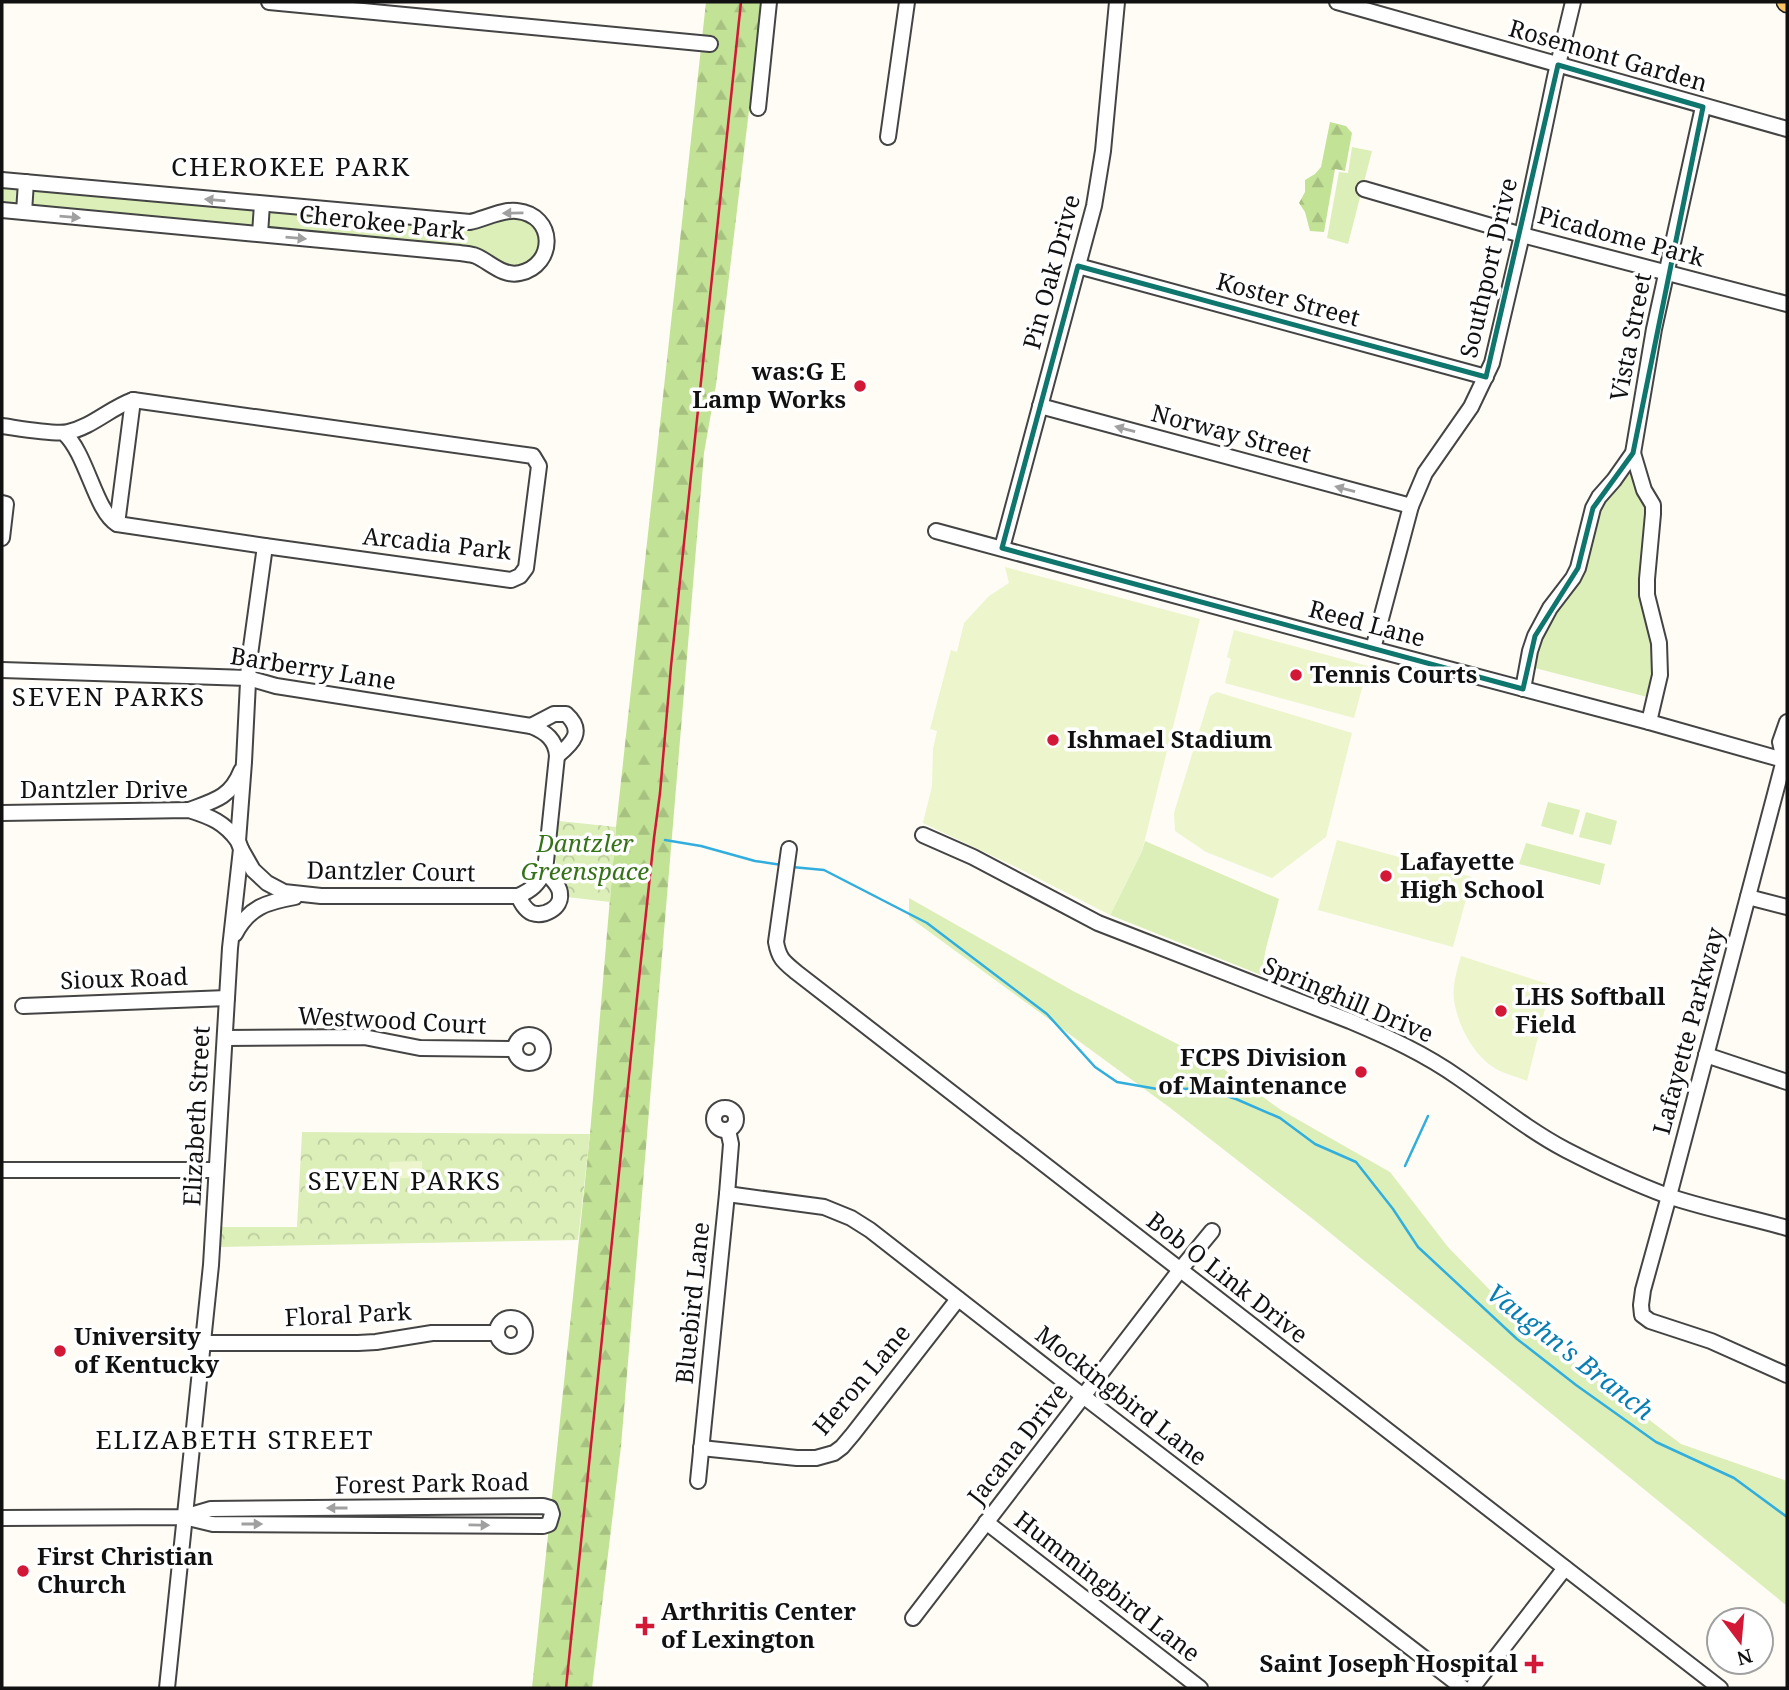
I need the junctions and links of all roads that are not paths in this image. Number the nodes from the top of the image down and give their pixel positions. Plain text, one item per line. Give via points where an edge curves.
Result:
1 (269, 2) edge
2 (769, 2) edge
3 (907, 2) edge
4 (1117, 2) edge
5 (1337, 2) edge
6 (1573, 2) edge
7 (710, 44) dead end
8 (1558, 65) junction
9 (1703, 107) junction
10 (758, 108) dead end
11 (1787, 130) edge
12 (888, 137) dead end
13 (2, 180) edge
14 (26, 182) junction
15 (1364, 189) dead end
16 (262, 204) junction
17 (2, 210) edge
18 (24, 212) junction
19 (260, 234) junction
20 (1522, 235) junction
21 (1078, 266) junction
22 (1667, 273) junction
23 (1787, 304) edge
24 (1486, 377) junction
25 (133, 400) junction
26 (1040, 406) junction
27 (2, 426) edge
28 (64, 433) junction
29 (1633, 453) junction
30 (2, 503) edge
31 (1411, 506) junction
32 (117, 524) junction
33 (936, 531) dead end
34 (2, 538) edge
35 (265, 546) junction
36 (1002, 548) junction
37 (1373, 649) junction
38 (2, 670) edge
39 (248, 678) junction
40 (1523, 689) junction
41 (1649, 722) junction
42 (1787, 722) edge
43 (531, 726) junction
44 (557, 756) junction
45 (1786, 759) edge
46 (244, 762) junction
47 (189, 810) junction
48 (2, 813) edge
49 (923, 835) dead end
50 (239, 845) junction
51 (787, 860) dead end
52 (545, 871) junction
53 (321, 896) junction
54 (518, 896) junction
55 (1748, 897) junction
56 (1787, 907) edge
57 (231, 942) junction
58 (227, 998) junction
59 (23, 1006) dead end
60 (225, 1038) junction
61 (515, 1049) dead end
62 (1706, 1055) junction
63 (1787, 1082) edge
64 (728, 1130) dead end
65 (2, 1170) edge
66 (216, 1170) junction
67 (727, 1194) junction
68 (1669, 1196) junction
69 (1787, 1228) edge
70 (1212, 1231) dead end
71 (1180, 1270) junction
72 (958, 1299) junction
73 (496, 1333) dead end
74 (202, 1343) junction
75 (1787, 1375) edge
76 (1083, 1396) junction
77 (701, 1448) junction
78 (698, 1481) dead end
79 (376, 1508) junction
80 (184, 1517) junction
81 (2, 1518) edge
82 (986, 1522) junction
83 (376, 1524) junction
84 (1565, 1568) junction
85 (912, 1618) dead end
86 (167, 1688) edge
87 (1200, 1688) edge
88 (1463, 1688) edge
89 (1472, 1688) edge
90 (1720, 1688) edge

1 - 7 street
2 - 10 street
3 - 12 street
4 - 21 street, Pin Oak Drive via 1100,173
5 - 8 street, Rosemont Garden
6 - 8 street, Southport Drive
8 - 9 street, Rosemont Garden
8 - 20 street, Southport Drive
9 - 11 street, Rosemont Garden
9 - 22 street, Vista Street
13 - 14 street, Cherokee Park
16 -> 14 street, Cherokee Park
14 - 18 street
15 - 20 street, Picadome Park
16 - 19 street
19 -> 16 street, Cherokee Park via 474,255 503,272 518,274 533,268 547,246 540,222 516,211 470,222
17 - 18 street, Cherokee Park
18 -> 19 street, Cherokee Park
20 - 22 street, Picadome Park
20 - 24 street, Southport Drive
21 - 24 street, Koster Street
21 - 26 street, Pin Oak Drive
22 - 23 street, Picadome Park
22 - 29 street, Vista Street
24 - 31 street, Southport Drive via 1425,473
25 - 28 street
25 - 32 street
25 - 35 street, Arcadia Park via 528,456 539,463 526,568 512,580
31 -> 26 street, Norway Street
26 - 36 street, Pin Oak Drive
27 - 28 street
28 - 32 street via 103,508
29 - 40 street via 1593,508 1578,568 1535,636
29 - 41 street via 1653,505 1647,595 1659,643 1660,675
30 - 34 street via 6,504
31 - 37 street, Southport Drive
32 - 35 street, Arcadia Park
33 - 36 street, Reed Lane
35 - 39 street, Elizabeth Street
36 - 37 street, Reed Lane
37 - 40 street, Reed Lane
38 - 39 street, Barberry Lane
39 - 43 street, Barberry Lane
39 - 46 street, Elizabeth Street
40 - 41 street, Reed Lane
41 - 45 street, Reed Lane
42 - 45 street, Lafayette Parkway via 1780,742
43 - 44 street via 551,738
43 - 44 street, Barberry Lane via 554,714 566,714 572,720 573,743
44 - 52 street
45 - 55 street, Lafayette Parkway
46 - 47 street via 226,795
46 - 50 street, Elizabeth Street
47 - 48 street, Dantzler Drive
47 - 50 street, Dantzler Drive via 214,818
49 - 68 street, Springhill Drive via 1098,923 1391,1038 1427,1057 1563,1149
50 - 53 street, Dantzler Court via 253,870 267,883 284,892
50 - 57 street, Elizabeth Street
51 - 71 street, Bob O Link Drive via 776,942 782,959
52 - 54 street via 538,884
52 - 54 street via 561,894 553,909 533,913
53 - 54 street, Dantzler Court
53 - 57 street via 276,900 258,908 243,920
55 - 56 street
55 - 62 street, Lafayette Parkway
57 - 58 street, Elizabeth Street
58 - 59 street, Sioux Road
58 - 60 street, Elizabeth Street
60 - 61 street, Westwood Court via 364,1037 420,1048
60 - 66 street, Elizabeth Street
62 - 63 street
62 - 68 street, Lafayette Parkway
64 - 67 street, Bluebird Lane
65 - 66 street
66 - 74 street, Elizabeth Street
67 - 72 street, Mockingbird Lane via 834,1210 870,1230
67 - 77 street, Bluebird Lane
68 - 69 street, Springhill Drive
68 - 75 street, Lafayette Parkway via 1643,1290 1642,1315
70 - 71 street, Jacana Drive
71 - 76 street, Jacana Drive
71 - 84 street, Bob O Link Drive
72 - 76 street, Mockingbird Lane
72 - 77 street, Heron Lane via 834,1452 808,1459
73 - 74 street, Floral Park via 432,1333 358,1343
74 - 80 street, Elizabeth Street
76 - 82 street, Jacana Drive
76 - 88 street, Mockingbird Lane
77 - 78 street, Bluebird Lane
79 -> 80 street, Forest Park Road via 211,1509
79 - 83 street
83 -> 79 street, Forest Park Road via 543,1526 549,1524 552,1514 543,1506
80 - 81 street, Forest Park Road
80 -> 83 street, Forest Park Road via 213,1524
80 - 86 street, Elizabeth Street
82 - 85 street, Jacana Drive
82 - 87 street, Hummingbird Lane
84 - 89 street
84 - 90 street, Bob O Link Drive

